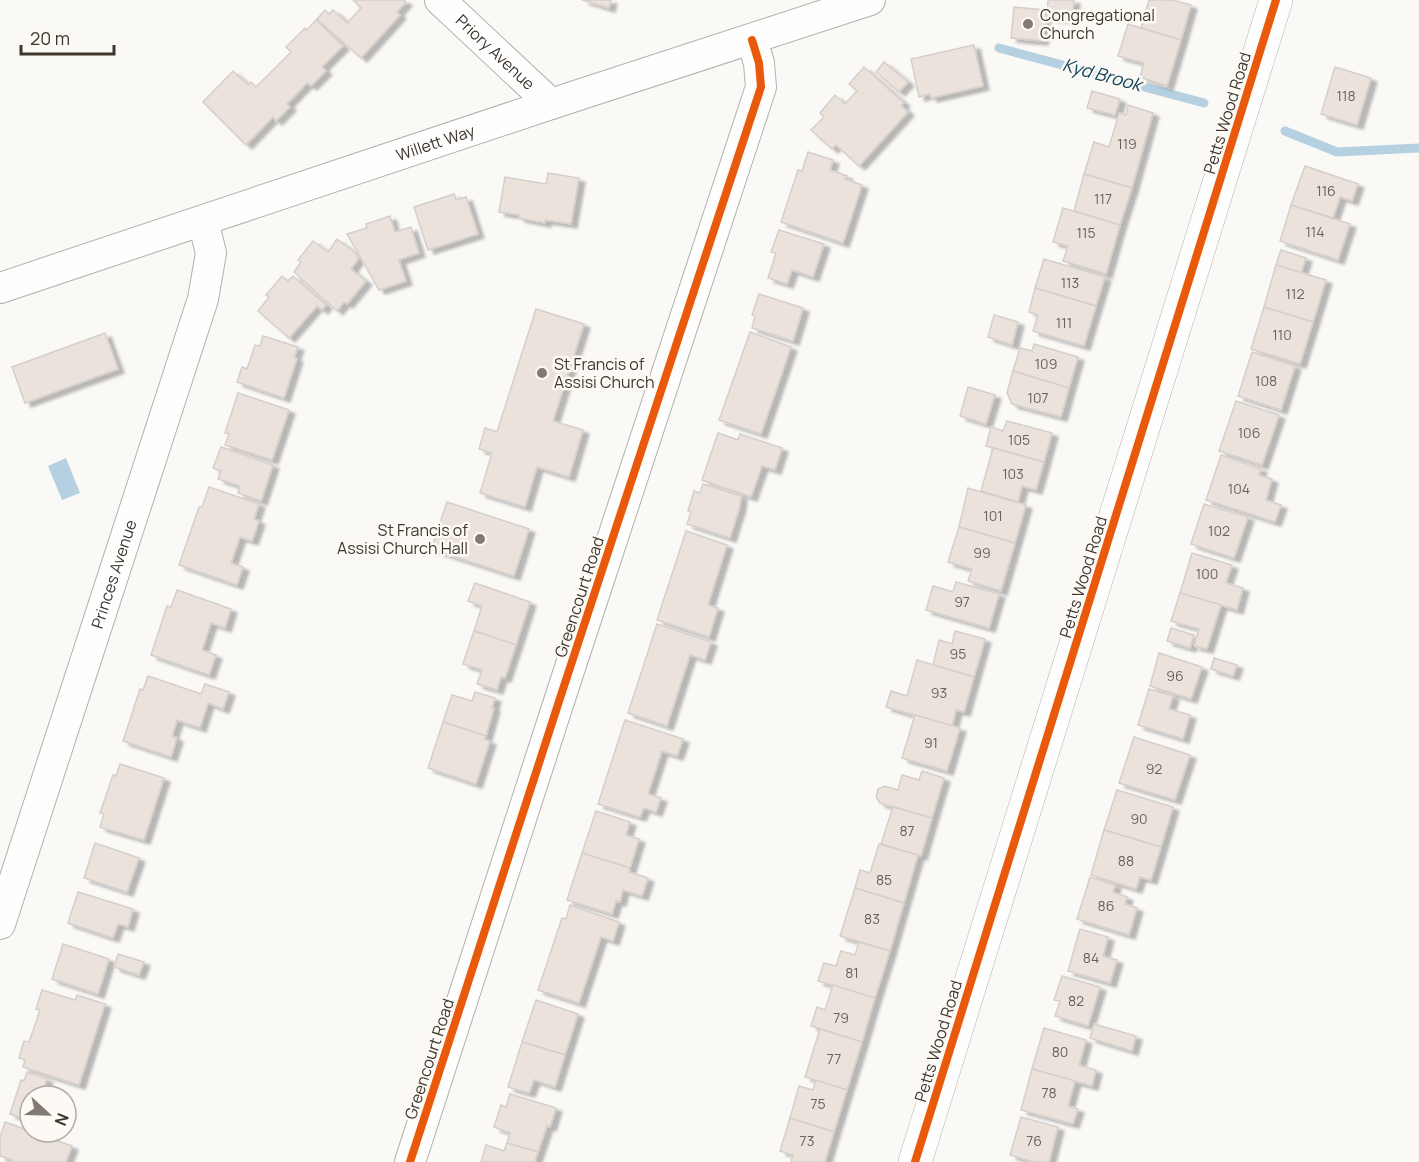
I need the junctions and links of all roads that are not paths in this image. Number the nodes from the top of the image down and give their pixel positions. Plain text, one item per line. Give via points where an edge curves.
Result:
1 (440, 0) edge
2 (870, 0) edge
3 (1276, 0) edge
4 (752, 40) junction
5 (551, 104) junction
6 (203, 221) junction
7 (0, 288) edge
8 (0, 924) edge
9 (410, 1162) edge
10 (915, 1162) edge

1 - 5 street, Priory Avenue
2 - 4 street, Willett Way
3 - 10 street, Petts Wood Road
4 - 5 street, Willett Way
4 - 9 street, Greencourt Road via 761,87
5 - 6 street, Willett Way
6 - 7 street, Willett Way
6 - 8 street, Princes Avenue via 212,253 203,298

